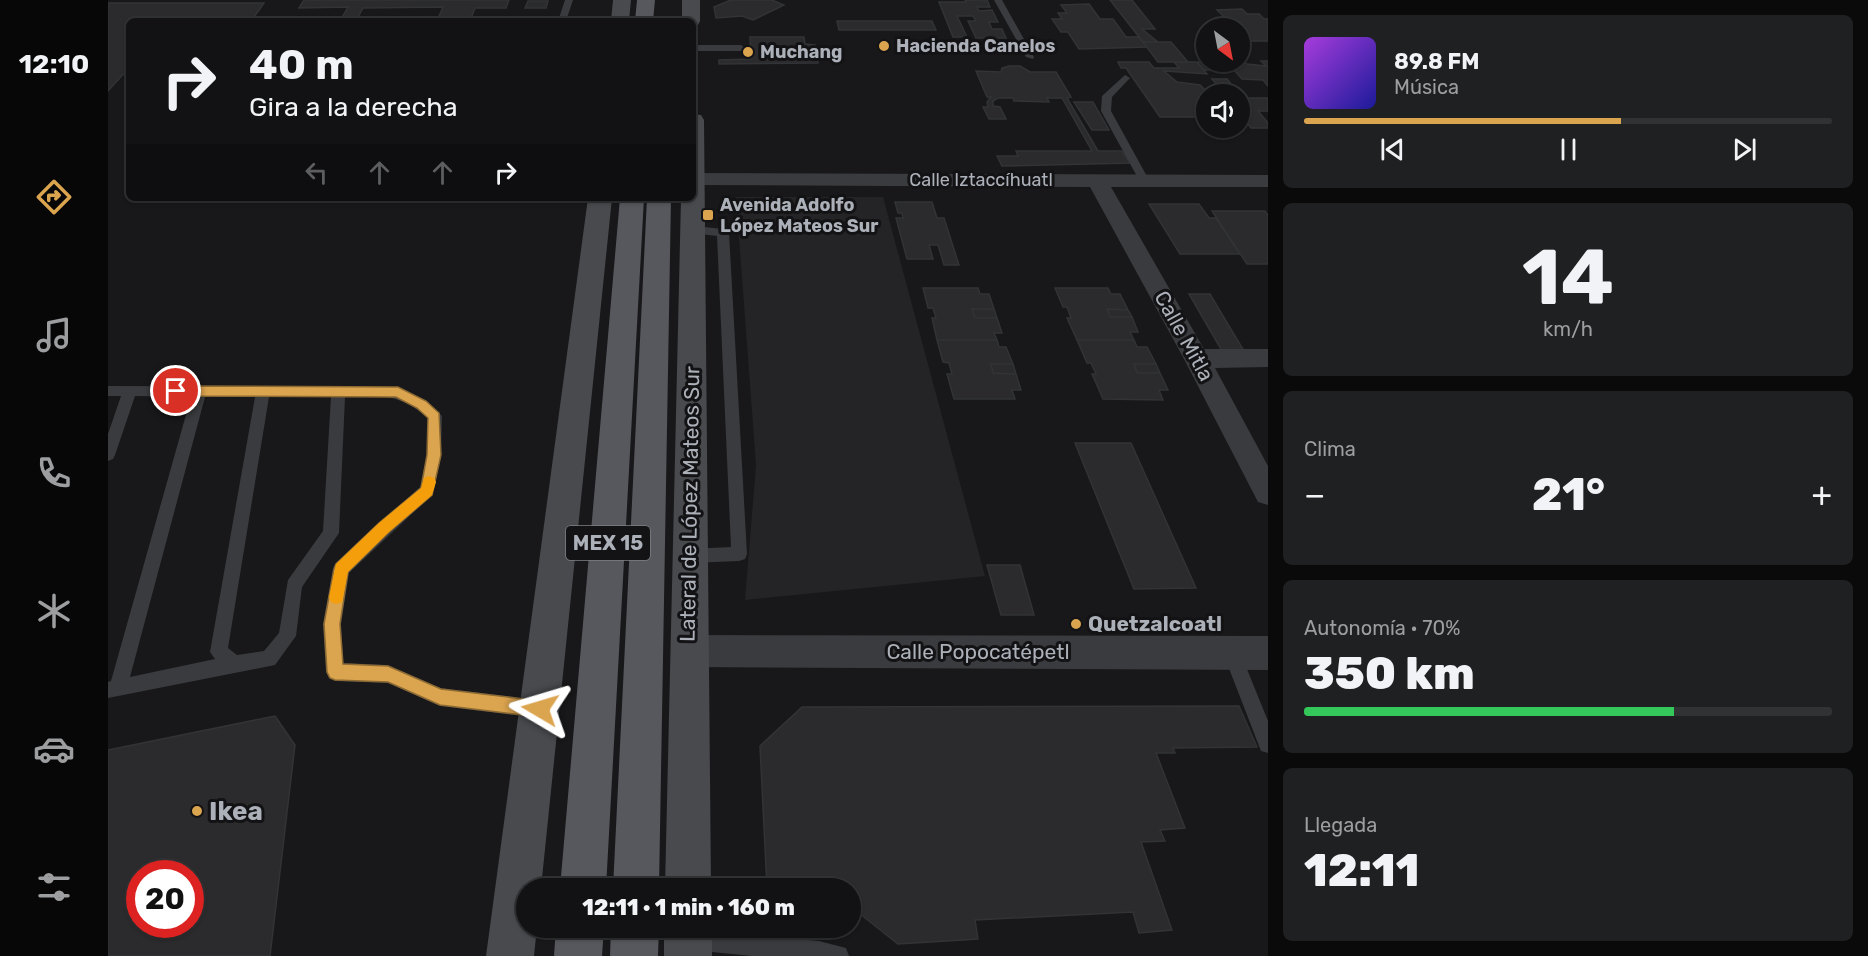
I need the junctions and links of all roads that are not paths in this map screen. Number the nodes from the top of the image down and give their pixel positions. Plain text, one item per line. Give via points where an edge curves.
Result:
1 (569, 0) edge
2 (622, 0) edge
3 (646, 0) edge
4 (691, 0) edge
5 (998, 0) edge
6 (563, 18) edge
7 (620, 18) edge
8 (644, 18) edge
9 (691, 18) edge
10 (696, 48) edge
11 (741, 48) dead end
12 (1030, 57) dead end
13 (1125, 78) dead end
14 (696, 179) edge
15 (1097, 180) junction
16 (1144, 180) junction
17 (1268, 181) edge
18 (600, 201) edge
19 (632, 201) edge
20 (659, 201) edge
21 (694, 201) edge
22 (695, 230) junction
23 (1268, 358) edge
24 (1197, 359) junction
25 (108, 391) edge
26 (130, 391) junction
27 (199, 392) junction
28 (263, 392) junction
29 (338, 392) junction
30 (108, 455) edge
31 (1268, 493) edge
32 (690, 556) junction
33 (688, 651) junction
34 (1233, 653) junction
35 (1268, 653) edge
36 (235, 664) junction
37 (113, 689) edge
38 (540, 709) junction
39 (1268, 744) edge
40 (584, 878) edge
41 (636, 878) edge
42 (688, 878) edge
43 (579, 938) edge
44 (635, 938) edge
45 (688, 940) edge
46 (510, 956) edge
47 (578, 956) edge
48 (634, 956) edge
49 (838, 956) edge

1 - 6 lane
2 - 7 main road
3 - 8 main road
4 - 9 main road
5 - 12 lane
10 - 11 lane
13 - 16 lane via 1107,96 1106,111
14 - 15 street, Calle Iztaccíhuatl
15 - 16 street, Calle Iztaccíhuatl
15 - 24 street, Calle Mitla
16 - 17 street, Calle Iztaccíhuatl
18 - 38 main road
19 - 40 main road, MEX 15
20 - 41 main road, MEX 15
21 - 22 main road, Lateral de López Mateos Sur
22 - 32 main road, Lateral de López Mateos Sur
22 - 32 lane via 723,233 739,554
23 - 24 street
24 - 31 street, Calle Mitla
25 - 26 lane
26 - 27 lane
26 - 30 lane
27 - 28 lane
27 - 37 lane
28 - 29 lane
28 - 36 lane via 219,652
29 - 36 lane via 332,533 294,585 287,636 269,659
29 - 38 lane via 398,392 435,416 428,490 341,569 332,624 335,672 388,674 440,697
32 - 33 main road, Lateral de López Mateos Sur
33 - 34 street, Calle Popocatépetl
33 - 42 main road, Lateral de López Mateos Sur
34 - 35 street, Calle Popocatépetl
34 - 39 lane
36 - 37 lane
38 - 46 main road
43 - 47 main road
44 - 48 main road
45 - 49 lane

